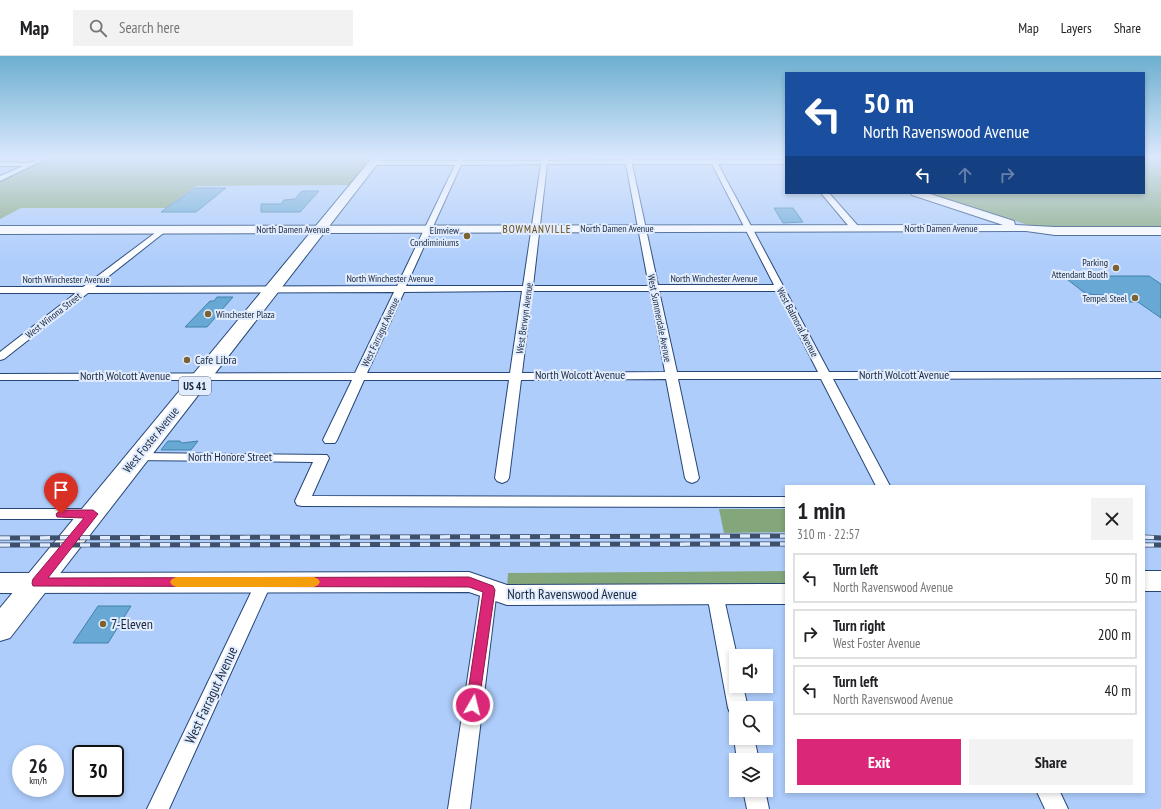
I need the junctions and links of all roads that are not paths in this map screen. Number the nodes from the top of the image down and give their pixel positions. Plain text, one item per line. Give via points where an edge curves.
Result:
1 (349, 193) edge
2 (445, 193) edge
3 (541, 193) edge
4 (635, 193) edge
5 (731, 193) edge
6 (826, 194) edge
7 (919, 194) edge
8 (536, 228) junction
9 (642, 228) junction
10 (749, 228) junction
11 (855, 228) junction
12 (1026, 228) junction
13 (163, 229) junction
14 (320, 229) junction
15 (428, 229) junction
16 (0, 230) edge
17 (1161, 231) edge
18 (780, 288) junction
19 (272, 289) junction
20 (400, 289) junction
21 (528, 289) junction
22 (654, 289) junction
23 (0, 290) edge
24 (86, 290) junction
25 (0, 357) edge
26 (516, 375) junction
27 (672, 375) junction
28 (825, 375) junction
29 (1161, 375) edge
30 (203, 376) junction
31 (360, 376) junction
32 (0, 377) edge
33 (330, 440) dead end
34 (138, 458) junction
35 (502, 478) dead end
36 (692, 478) dead end
37 (883, 485) edge
38 (785, 502) edge
39 (0, 514) edge
40 (93, 514) junction
41 (1161, 580) edge
42 (1145, 581) edge
43 (264, 582) junction
44 (0, 583) edge
45 (37, 583) junction
46 (489, 590) junction
47 (715, 594) junction
48 (785, 594) edge
49 (0, 629) edge
50 (737, 701) edge
51 (1049, 793) edge
52 (755, 797) edge
53 (158, 809) edge
54 (459, 809) edge
55 (758, 809) edge
56 (1057, 809) edge

1 - 14 main road, West Foster Avenue / US 41
2 - 15 street, West Farragut Avenue
3 - 8 street, West Berwyn Avenue
4 - 9 street, West Summerdale Avenue
5 - 10 street, West Balmoral Avenue
6 - 11 street
7 - 12 street
8 - 9 street, North Damen Avenue
8 - 15 street, North Damen Avenue
8 - 21 street, West Berwyn Avenue
9 - 10 street, North Damen Avenue
9 - 22 street, West Summerdale Avenue
10 - 11 street, North Damen Avenue
10 - 18 street, West Balmoral Avenue
11 - 12 street, North Damen Avenue
12 - 17 street, North Damen Avenue via 1055,231
13 - 14 street, North Damen Avenue
13 - 16 street, North Damen Avenue
13 - 24 street, West Winona Street
14 - 15 street, North Damen Avenue
14 - 19 main road, West Foster Avenue / US 41
15 - 20 street, West Farragut Avenue
18 - 22 street, North Winchester Avenue
18 - 28 street, West Balmoral Avenue
19 - 20 street, North Winchester Avenue
19 - 24 street, North Winchester Avenue
19 - 30 main road, West Foster Avenue / US 41
20 - 21 street, North Winchester Avenue
20 - 31 street, West Farragut Avenue
21 - 22 street, North Winchester Avenue
21 - 26 street, West Berwyn Avenue
22 - 27 street, West Summerdale Avenue
23 - 24 street, North Winchester Avenue
24 - 25 street, West Winona Street
26 - 27 street, North Wolcott Avenue
26 - 31 street, North Wolcott Avenue
26 - 35 street, West Berwyn Avenue
27 - 28 street, North Wolcott Avenue
27 - 36 street, West Summerdale Avenue
28 - 29 street, North Wolcott Avenue
28 - 37 street, West Balmoral Avenue
30 - 31 street, North Wolcott Avenue
30 - 32 street, North Wolcott Avenue
30 - 34 main road, West Foster Avenue / US 41
31 - 33 street, West Farragut Avenue
34 - 38 street, North Honore Street via 322,458 302,501
34 - 40 main road, West Foster Avenue / US 41
39 - 40 street
40 - 45 main road, West Foster Avenue / US 41
41 - 42 street
43 - 45 street, North Ravenswood Avenue
43 - 46 street, North Ravenswood Avenue via 469,582
43 - 53 street, West Farragut Avenue
44 - 45 street, North Ravenswood Avenue
45 - 49 main road, West Foster Avenue / US 41
46 - 47 street, North Ravenswood Avenue via 507,595
46 - 54 street
47 - 48 street, North Ravenswood Avenue
47 - 50 street
51 - 56 street
52 - 55 street

